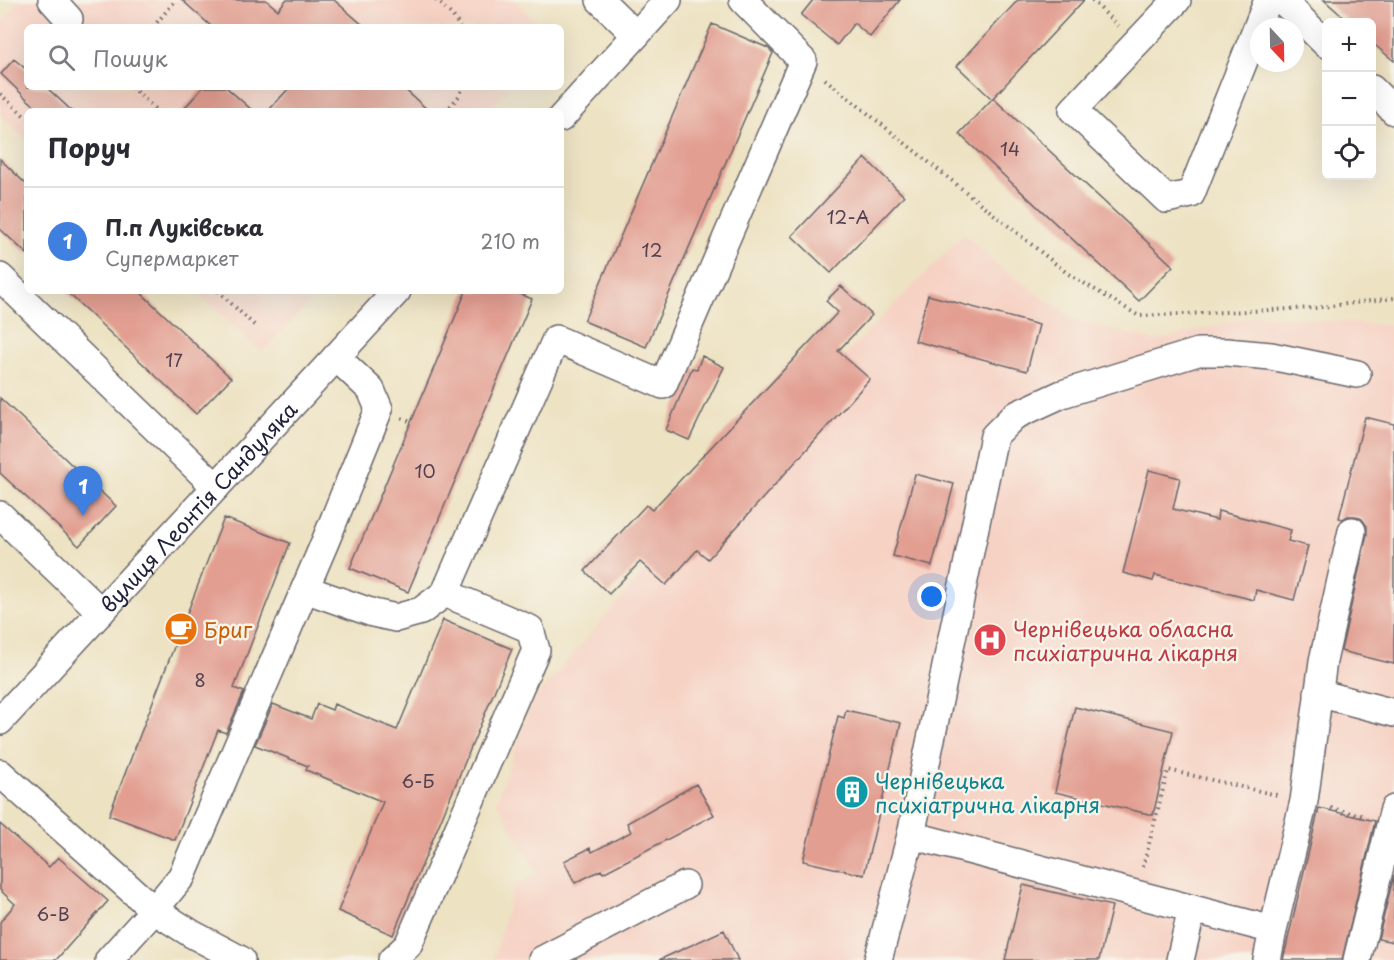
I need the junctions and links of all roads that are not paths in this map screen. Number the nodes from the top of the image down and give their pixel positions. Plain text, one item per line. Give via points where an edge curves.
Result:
1 (600, 0) edge
2 (668, 0) edge
3 (743, 0) edge
4 (1178, 0) edge
5 (1268, 0) edge
6 (1282, 0) edge
7 (636, 35) junction
8 (1322, 41) edge
9 (1376, 94) edge
10 (1394, 111) edge
11 (564, 115) edge
12 (0, 276) edge
13 (394, 294) edge
14 (336, 357) junction
15 (1357, 374) dead end
16 (216, 487) junction
17 (0, 515) edge
18 (1352, 531) dead end
19 (305, 589) junction
20 (445, 593) junction
21 (101, 612) junction
22 (1318, 693) junction
23 (1394, 713) edge
24 (0, 722) edge
25 (0, 773) edge
26 (1392, 816) edge
27 (911, 835) junction
28 (685, 885) dead end
29 (1192, 909) junction
30 (154, 910) junction
31 (1273, 930) junction
32 (1364, 959) edge
33 (110, 960) edge
34 (241, 960) edge
35 (392, 960) edge
36 (542, 960) edge
37 (878, 960) edge
38 (1180, 960) edge
39 (1267, 960) edge

1 - 7 street
2 - 7 street
3 - 20 street via 803,61 663,385 556,339
4 - 5 street via 1073,110 1167,199 1191,194
6 - 8 street
7 - 11 street
9 - 10 street
12 - 16 street
13 - 14 street, вулиця Леонтія Сандуляка
14 - 16 street, вулиця Леонтія Сандуляка
14 - 19 street via 372,390 379,409
15 - 27 street via 1271,356 1198,352 1062,394 1014,416 994,436
16 - 21 street, вулиця Леонтія Сандуляка
17 - 21 street
18 - 22 street
19 - 20 street via 373,614 396,618 422,611
19 - 30 street via 182,876
20 - 35 street via 530,629 536,650 408,945
21 - 24 street, вулиця Леонтія Сандуляка
22 - 23 street
22 - 31 street via 1304,801
25 - 30 street
26 - 32 street
27 - 29 street
27 - 37 street
28 - 36 street
29 - 31 street
29 - 38 street
30 - 33 street
30 - 34 street
31 - 39 street

